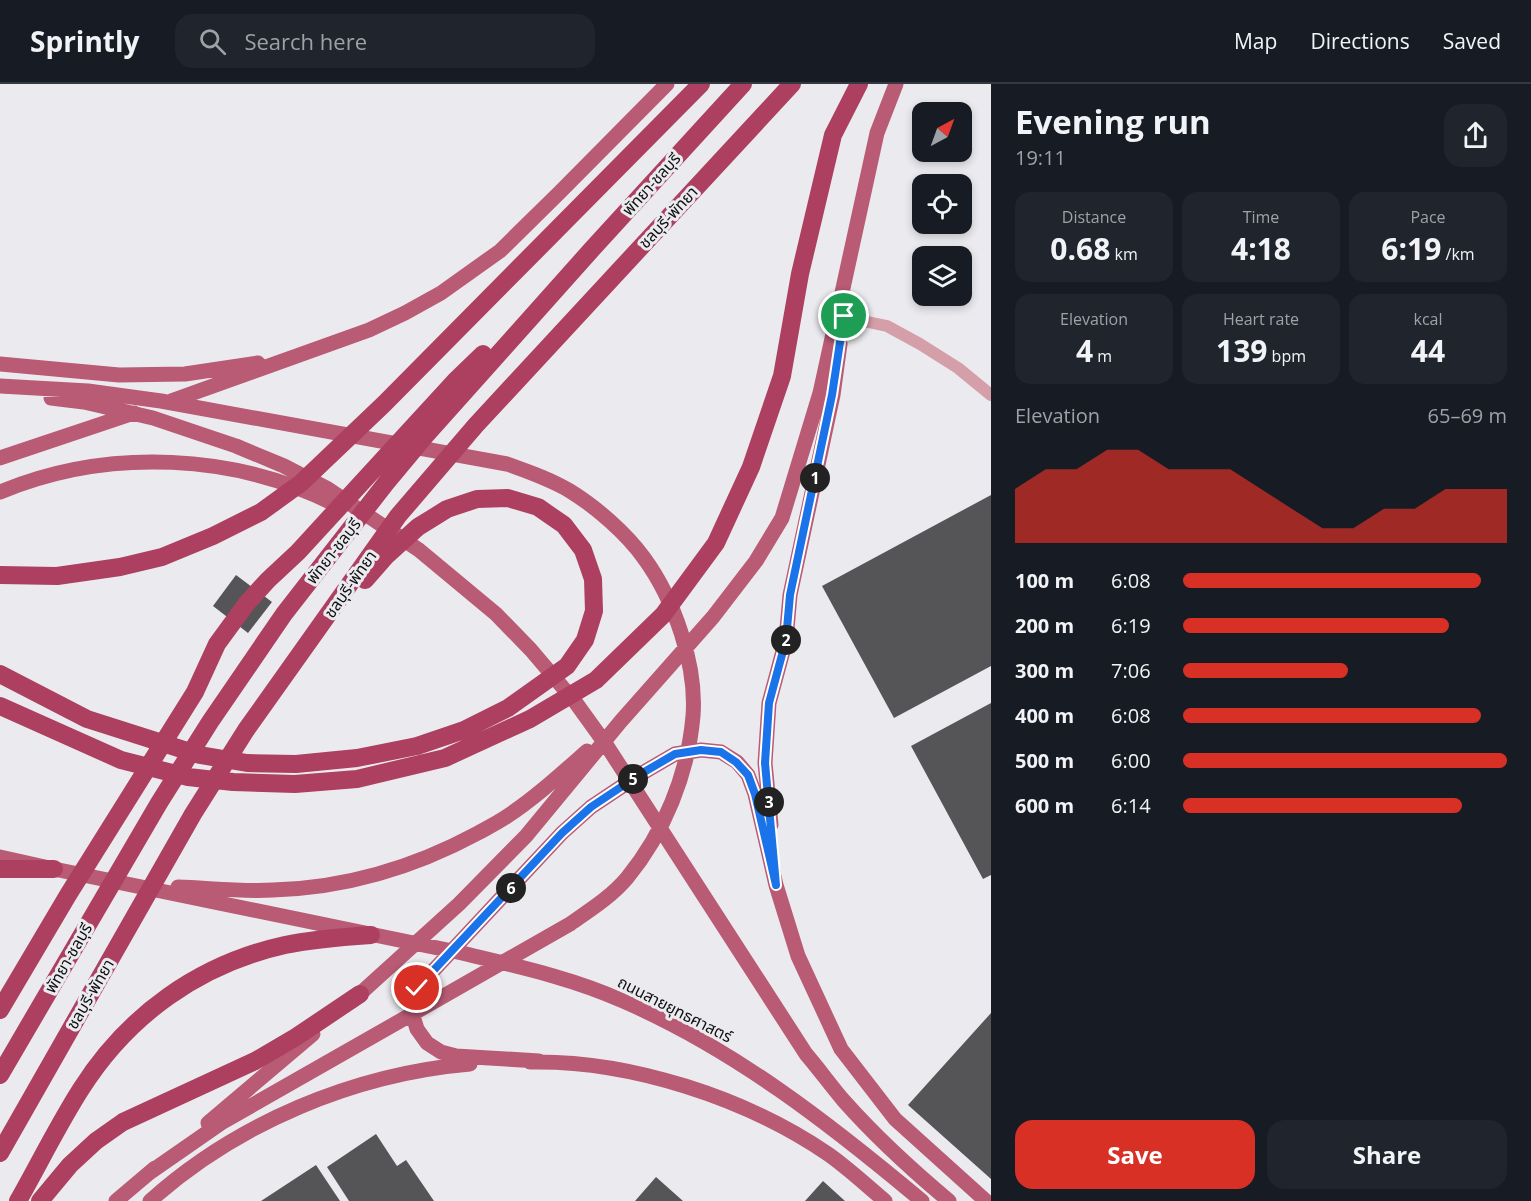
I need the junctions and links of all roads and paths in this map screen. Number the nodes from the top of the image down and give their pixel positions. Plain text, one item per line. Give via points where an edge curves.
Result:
1 (667, 84) edge
2 (701, 84) edge
3 (743, 84) edge
4 (792, 84) edge
5 (859, 84) edge
6 (896, 84) edge
7 (857, 218) junction
8 (593, 248) junction
9 (844, 316) junction
10 (291, 358) junction
11 (0, 364) edge
12 (0, 386) edge
13 (0, 391) edge
14 (991, 395) edge
15 (0, 458) edge
16 (0, 492) edge
17 (418, 550) junction
18 (0, 575) edge
19 (304, 649) junction
20 (0, 674) edge
21 (0, 704) edge
22 (621, 722) junction
23 (0, 857) edge
24 (0, 869) edge
25 (54, 869) junction
26 (130, 885) junction
27 (776, 885) junction
28 (371, 935) junction
29 (360, 994) junction
30 (0, 1010) edge
31 (539, 1061) junction
32 (0, 1075) edge
33 (0, 1153) edge
34 (149, 1173) junction
35 (18, 1201) edge
36 (40, 1201) edge
37 (116, 1201) edge
38 (150, 1201) edge
39 (885, 1201) edge
40 (922, 1201) edge
41 (949, 1201) edge
42 (986, 1201) edge

1 - 10 main road via 517,234 471,272 405,313
2 - 18 highway via 384,404 301,483 261,512 162,557 57,576
3 - 8 highway, พัทยา-ชลบุรี
4 - 19 highway, ชลบุรี-พัทยา via 476,425 398,516
5 - 21 highway via 832,135 800,274 782,376 751,467 710,552 663,615 596,680 530,719 445,758 357,779 296,784 188,777 121,760
6 - 7 main road via 877,133
7 - 9 main road
7 - 22 main road via 820,393 782,518 756,561 713,617
8 - 30 highway via 455,381 257,591 217,644 195,692
8 - 32 highway, พัทยา-ชลบุรี via 426,435 284,614 133,845
9 - 14 street via 887,326 958,368
9 - 27 main road via 832,395 790,595 786,640 769,703 765,763
10 - 11 main road via 185,374 119,375
10 - 15 main road
12 - 34 main road via 88,391 161,401 538,474 598,512 644,557 681,631 691,670 693,715 685,765 670,807 649,848 603,902 221,1123
13 - 17 main road via 84,402 236,446 328,489
16 - 17 main road via 51,474 86,467 179,462 229,469 323,498
17 - 41 main road via 496,614 576,704 806,1054 895,1153
19 - 20 highway via 386,556 418,527 447,509 477,499 508,498 538,507 564,525 583,550 593,579 594,610 585,640 567,666 508,708 464,730 417,746 357,758 296,764 247,763 200,755 87,719
19 - 33 highway, ชลบุรี-พัทยา via 193,814
22 - 26 main road via 506,817 418,861 321,886 273,890
22 - 29 main road via 526,836 459,904
23 - 25 main road
24 - 25 highway
25 - 26 main road
26 - 28 main road, ถนนสายยุทธศาสตร์
27 - 31 main road via 748,775 721,752 675,754 591,807 417,988 413,1001 417,1029 427,1043 441,1052
27 - 42 main road via 798,956 841,1049 895,1119
28 - 35 highway via 285,945 237,959 188,982 146,1013 112,1047 82,1088
28 - 40 main road, ถนนสายยุทธศาสตร์ via 569,981 672,1024 792,1098
29 - 34 main road
29 - 36 highway via 255,1061 123,1122 70,1165
31 - 38 main road via 447,1066 356,1087 307,1104 227,1144
31 - 39 main road via 633,1072 723,1099 772,1121 829,1155
34 - 37 main road

